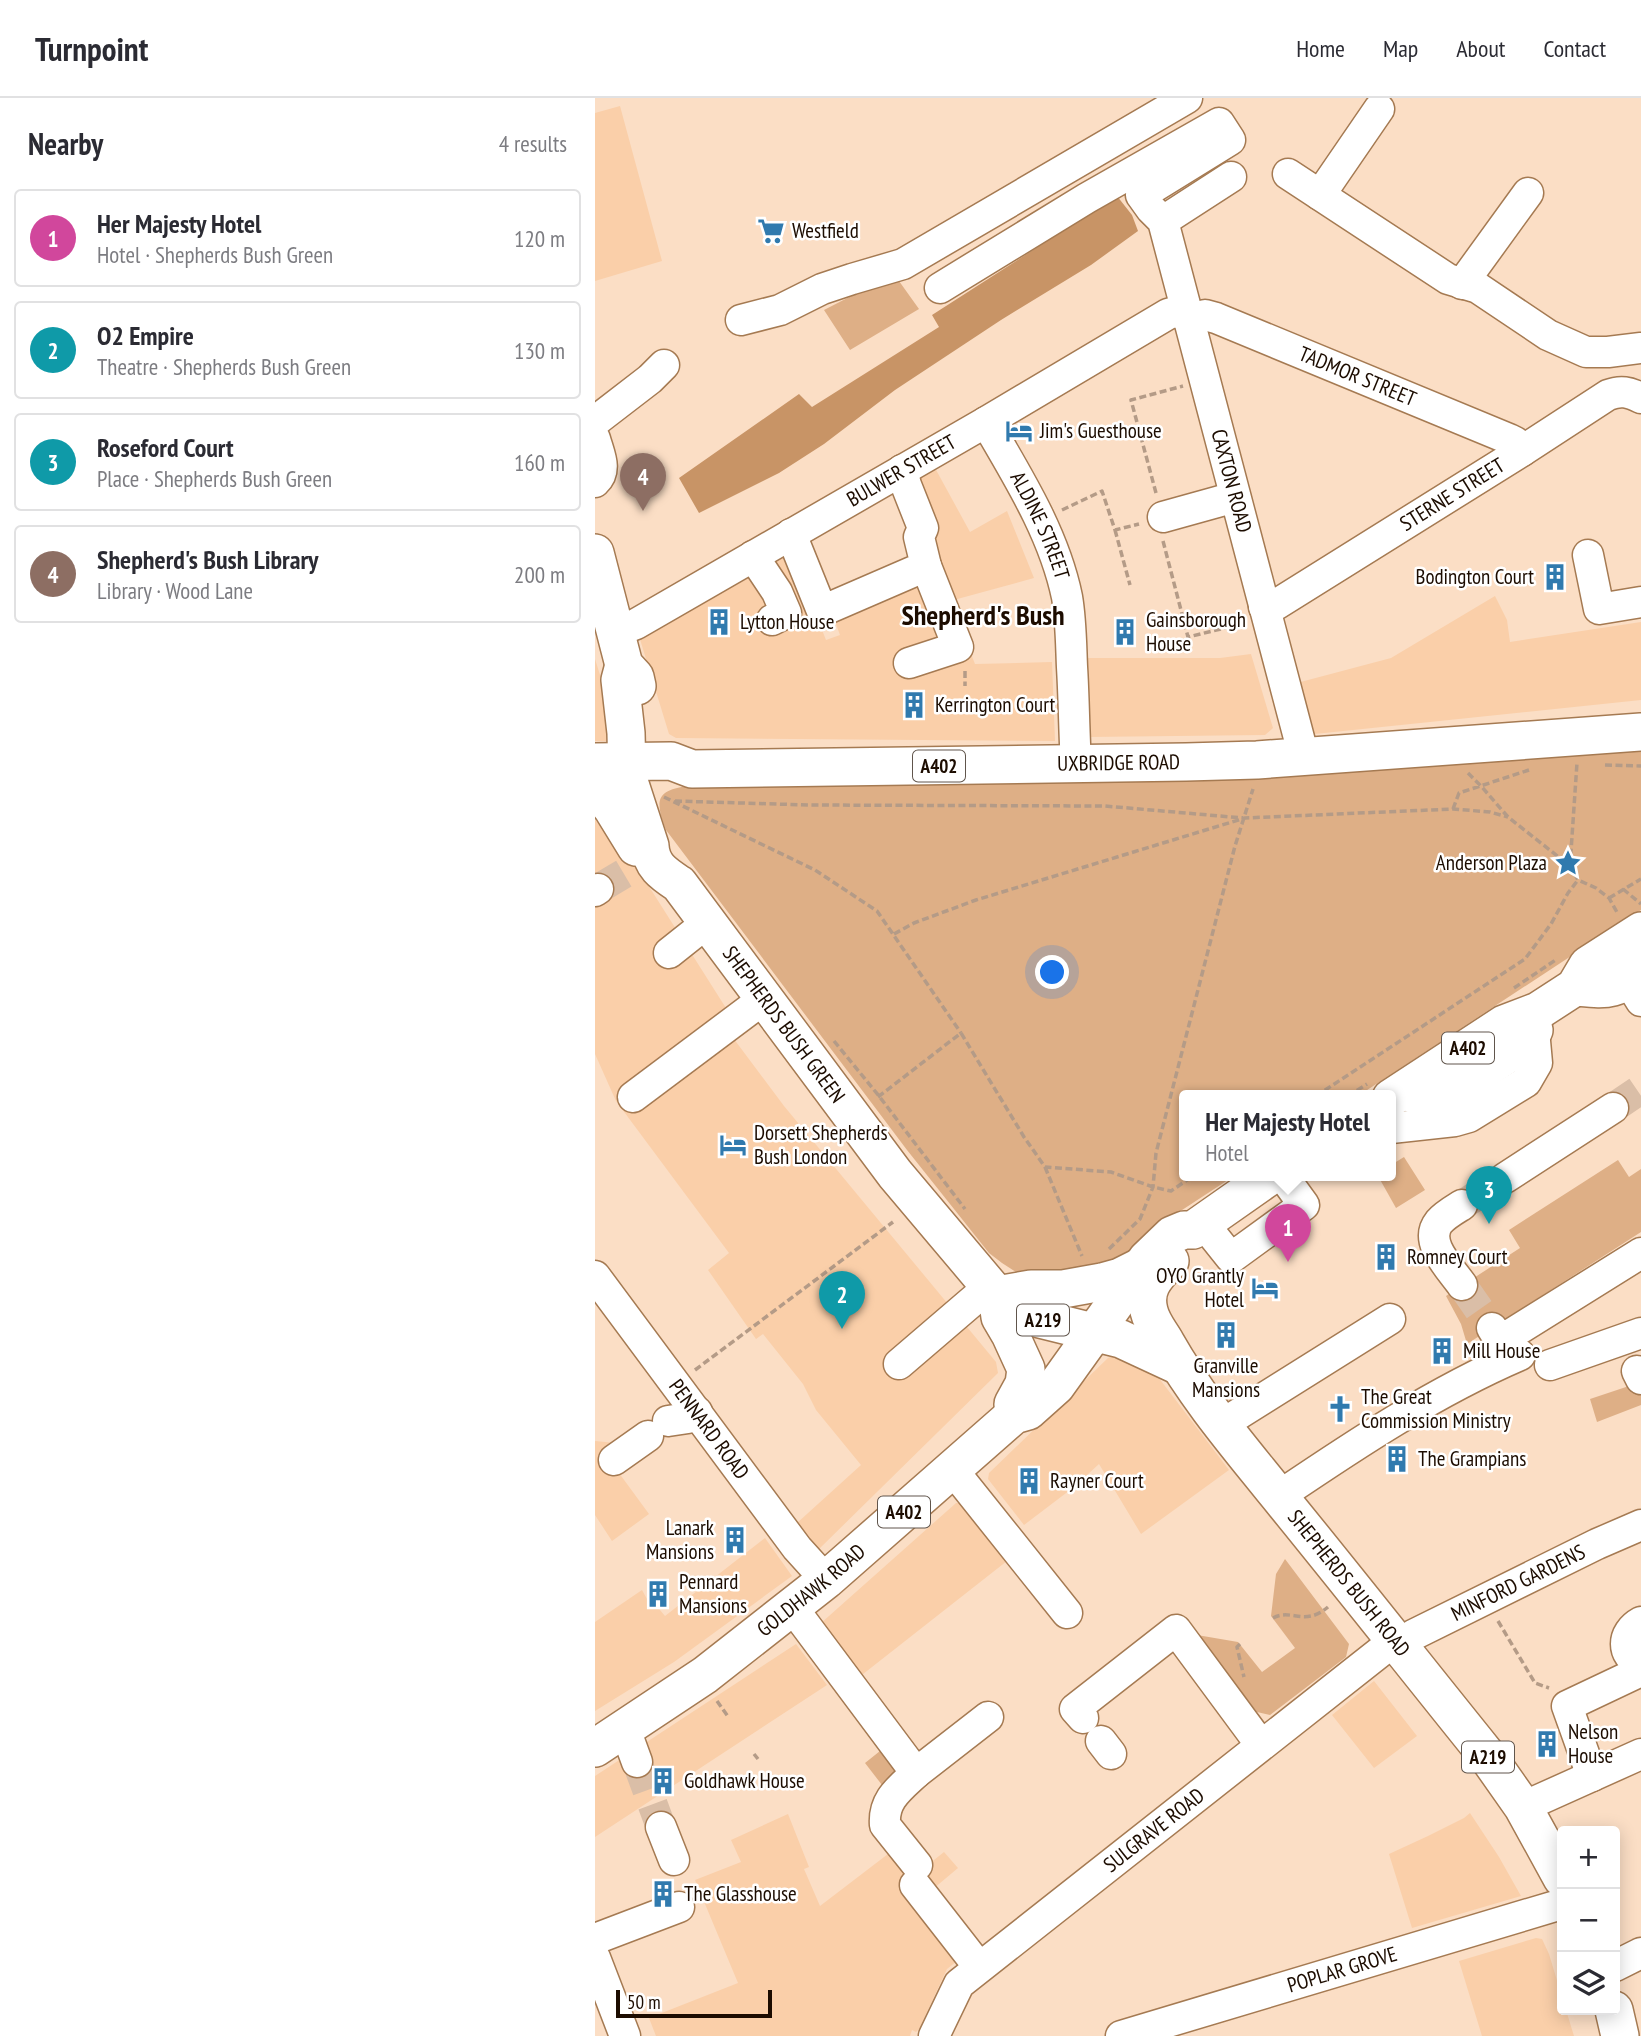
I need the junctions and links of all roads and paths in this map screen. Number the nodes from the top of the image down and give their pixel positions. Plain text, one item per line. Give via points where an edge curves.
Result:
1 (1187, 98) edge
2 (1379, 109) dead end
3 (1289, 174) dead end
4 (1231, 177) dead end
5 (1528, 193) dead end
6 (1320, 195) junction
7 (1157, 215) junction
8 (1462, 284) junction
9 (940, 288) dead end
10 (1187, 314) junction
11 (747, 327) dead end
12 (1641, 348) edge
13 (1608, 352) junction
14 (663, 375) dead end
15 (1178, 387) dead end
16 (1630, 395) edge
17 (986, 422) junction
18 (596, 429) edge
19 (1522, 451) junction
20 (902, 470) junction
21 (595, 482) edge
22 (1235, 497) junction
23 (1057, 512) dead end
24 (1160, 518) junction
25 (1115, 530) junction
26 (791, 534) junction
27 (595, 553) edge
28 (1588, 555) dead end
29 (753, 556) junction
30 (926, 566) junction
31 (1130, 585) dead end
32 (1641, 602) edge
33 (1252, 615) junction
34 (772, 620) dead end
35 (620, 649) junction
36 (909, 663) dead end
37 (1641, 732) edge
38 (1577, 755) dead end
39 (1304, 757) junction
40 (611, 762) edge
41 (1076, 764) junction
42 (682, 765) junction
43 (1461, 770) dead end
44 (1529, 770) dead end
45 (1254, 784) dead end
46 (1481, 786) junction
47 (595, 789) edge
48 (664, 797) dead end
49 (675, 801) junction
50 (1453, 809) junction
51 (1508, 817) junction
52 (1245, 818) junction
53 (640, 855) junction
54 (1570, 866) junction
55 (1641, 879) edge
56 (1578, 880) junction
57 (679, 884) junction
58 (1623, 890) junction
59 (1609, 898) junction
60 (1641, 904) edge
61 (708, 922) junction
62 (1631, 925) edge
63 (894, 934) junction
64 (669, 953) dead end
65 (1637, 983) edge
66 (1575, 987) junction
67 (765, 998) junction
68 (1536, 1021) junction
69 (961, 1033) junction
70 (1324, 1090) edge
71 (1396, 1095) edge
72 (633, 1097) dead end
73 (1613, 1108) tunnel mouth
74 (1396, 1127) edge
75 (1045, 1167) junction
76 (1505, 1178) tunnel mouth
77 (1186, 1181) edge
78 (1263, 1181) edge
79 (1287, 1181) edge
80 (1153, 1187) junction
81 (1462, 1205) tunnel mouth
82 (966, 1211) dead end
83 (893, 1222) dead end
84 (1198, 1226) junction
85 (1105, 1252) dead end
86 (1641, 1253) edge
87 (1082, 1257) dead end
88 (1140, 1267) junction
89 (595, 1276) edge
90 (1462, 1286) tunnel mouth
91 (994, 1291) junction
92 (1390, 1319) dead end
93 (1492, 1328) dead end
94 (1095, 1332) junction
95 (1634, 1353) edge
96 (1520, 1355) dead end
97 (899, 1364) dead end
98 (1177, 1365) junction
99 (1550, 1366) dead end
100 (688, 1376) dead end
101 (697, 1412) junction
102 (1014, 1416) junction
103 (1221, 1426) junction
104 (614, 1460) dead end
105 (952, 1469) junction
106 (1279, 1496) junction
107 (1641, 1525) edge
108 (826, 1580) junction
109 (792, 1607) junction
110 (1328, 1607) dead end
111 (1067, 1613) dead end
112 (1495, 1617) dead end
113 (1273, 1618) dead end
114 (1641, 1622) edge
115 (1396, 1644) junction
116 (1641, 1665) edge
117 (1641, 1671) edge
118 (714, 1697) dead end
119 (1567, 1706) junction
120 (988, 1717) dead end
121 (729, 1718) dead end
122 (1098, 1738) dead end
123 (1261, 1745) junction
124 (619, 1746) edge
125 (754, 1754) dead end
126 (1641, 1754) edge
127 (758, 1759) dead end
128 (916, 1773) junction
129 (1592, 1776) junction
130 (1523, 1807) junction
131 (661, 1827) tunnel mouth
132 (674, 1860) dead end
133 (1557, 1869) edge
134 (1557, 1906) edge
135 (679, 1907) dead end
136 (595, 1939) edge
137 (1641, 1953) edge
138 (595, 1958) edge
139 (1620, 1964) edge
140 (979, 1967) junction
141 (602, 1995) edge
142 (1614, 2015) edge
143 (622, 2029) edge
144 (934, 2036) edge
145 (1121, 2036) edge
146 (1620, 2036) edge

1 - 11 street via 903,264 822,289
2 - 6 street
3 - 6 street
4 - 7 street
5 - 8 street
6 - 8 street
7 - 9 street via 1141,195 1230,140 1219,122
7 - 10 street, CAXTON ROAD
8 - 13 street via 1478,288 1548,335 1586,352
10 - 17 street, BULWER STREET via 1168,314
10 - 19 street, TADMOR STREET via 1216,318 1509,439
10 - 22 street, CAXTON ROAD
12 - 13 street
13 - 16 street
14 - 18 street via 601,415
15 - 24 path via 1131,400
16 - 19 street, STERNE STREET via 1594,402
17 - 20 street, BULWER STREET
17 - 41 street, ALDINE STREET via 1047,537 1066,595
18 - 21 street via 603,471
19 - 33 street, STERNE STREET via 1277,604
20 - 26 street, BULWER STREET
20 - 30 street via 923,528 919,537
22 - 24 street
22 - 33 street, CAXTON ROAD
23 - 25 path via 1102,491
24 - 25 path
24 - 33 path via 1188,637
25 - 31 path
26 - 29 street, BULWER STREET
26 - 30 street via 822,611
27 - 35 main road
28 - 32 street via 1599,609
29 - 34 street via 786,613
29 - 35 street, BULWER STREET via 636,624
30 - 36 street via 958,648
33 - 39 street, CAXTON ROAD
35 - 40 main road
35 - 42 main road via 635,677 645,729 653,742
37 - 39 main road, UXBRIDGE ROAD / A402
38 - 54 path
39 - 41 main road, UXBRIDGE ROAD / A402
40 - 42 main road, UXBRIDGE ROAD
40 - 53 main road via 627,775 647,835
41 - 42 main road, UXBRIDGE ROAD / A402
42 - 57 main road, SHEPHERDS BUSH GREEN / A402 via 656,795 654,807 678,865
43 - 46 path
44 - 46 path
45 - 52 path
46 - 50 path via 1459,793
46 - 51 path
47 - 53 main road
48 - 49 path
49 - 52 path via 1105,806
49 - 63 path via 815,870 877,911
50 - 51 path
50 - 52 path
51 - 54 path
52 - 63 path via 976,900
52 - 80 path via 1156,1153
53 - 57 main road, SHEPHERDS BUSH GREEN
54 - 56 path
55 - 58 path
56 - 59 path
56 - 70 path via 1525,959
57 - 61 main road, SHEPHERDS BUSH GREEN / A402
58 - 59 path
58 - 60 path
59 - 62 path
61 - 64 street
61 - 67 main road, SHEPHERDS BUSH GREEN / A402
62 - 66 main road, A402 via 1588,965
63 - 69 path
65 - 66 main road via 1604,990
66 - 68 main road, A402
67 - 72 street
67 - 91 main road, SHEPHERDS BUSH GREEN / A402 via 895,1174
68 - 71 main road, A402 via 1504,1024
68 - 74 street via 1537,1063 1526,1082 1462,1119
69 - 75 path
69 - 82 path, SHEPHERDS BUSH GREEN via 879,1096
73 - 76 street
75 - 80 path via 1111,1172
75 - 87 path
77 - 80 path via 1171,1191
78 - 84 main road, A402
79 - 84 street via 1304,1205 1231,1258
80 - 85 path via 1140,1219
81 - 90 street via 1441,1219 1433,1234 1435,1245
83 - 100 path
84 - 88 main road, A402 via 1172,1235
84 - 98 main road, A219 via 1184,1249 1153,1280 1148,1293 1153,1324
86 - 93 street via 1500,1341
88 - 91 main road, A402 via 1120,1277 1063,1289
88 - 94 main road, A402
89 - 101 street, PENNARD ROAD
91 - 94 main road, SHEPHERDS BUSH GREEN / A219 via 1024,1315
91 - 97 street
91 - 102 main road, SHEPHERDS BUSH GREEN / A402 via 1000,1318 1026,1370 1013,1404
92 - 103 street
94 - 98 main road, SHEPHERDS BUSH ROAD / A219
94 - 102 main road, GOLDHAWK ROAD / A402 via 1056,1386 1028,1412
95 - 99 street
96 - 106 street via 1419,1406
98 - 103 main road, SHEPHERDS BUSH ROAD / A219
101 - 104 street via 658,1428
101 - 108 street, PENNARD ROAD via 797,1548
102 - 105 main road, GOLDHAWK ROAD / A402
103 - 106 main road, SHEPHERDS BUSH ROAD / A219
105 - 108 main road, GOLDHAWK ROAD / A402
105 - 111 street
106 - 115 main road, SHEPHERDS BUSH ROAD / A219
107 - 115 street, MINFORD GARDENS
108 - 109 main road, GOLDHAWK ROAD / A402
109 - 124 main road, GOLDHAWK ROAD / A402
109 - 128 street
110 - 113 path via 1311,1616
112 - 119 path via 1535,1683 1550,1689
114 - 116 street via 1629,1630 1625,1644 1629,1657
115 - 123 street, SULGRAVE ROAD
115 - 130 main road, SHEPHERDS BUSH ROAD / A219
117 - 119 street
118 - 121 path
119 - 129 street
120 - 128 street
122 - 123 street via 1075,1709 1176,1630
123 - 140 street, SULGRAVE ROAD
125 - 127 path
126 - 129 street
128 - 140 street via 888,1801 885,1825
129 - 130 street
130 - 133 main road, SHEPHERDS BUSH ROAD / A219
131 - 132 street
134 - 145 street, POPLAR GROVE
135 - 136 street
137 - 139 street
138 - 141 street
140 - 144 street, SULGRAVE ROAD via 959,1984
141 - 143 street
142 - 146 main road

